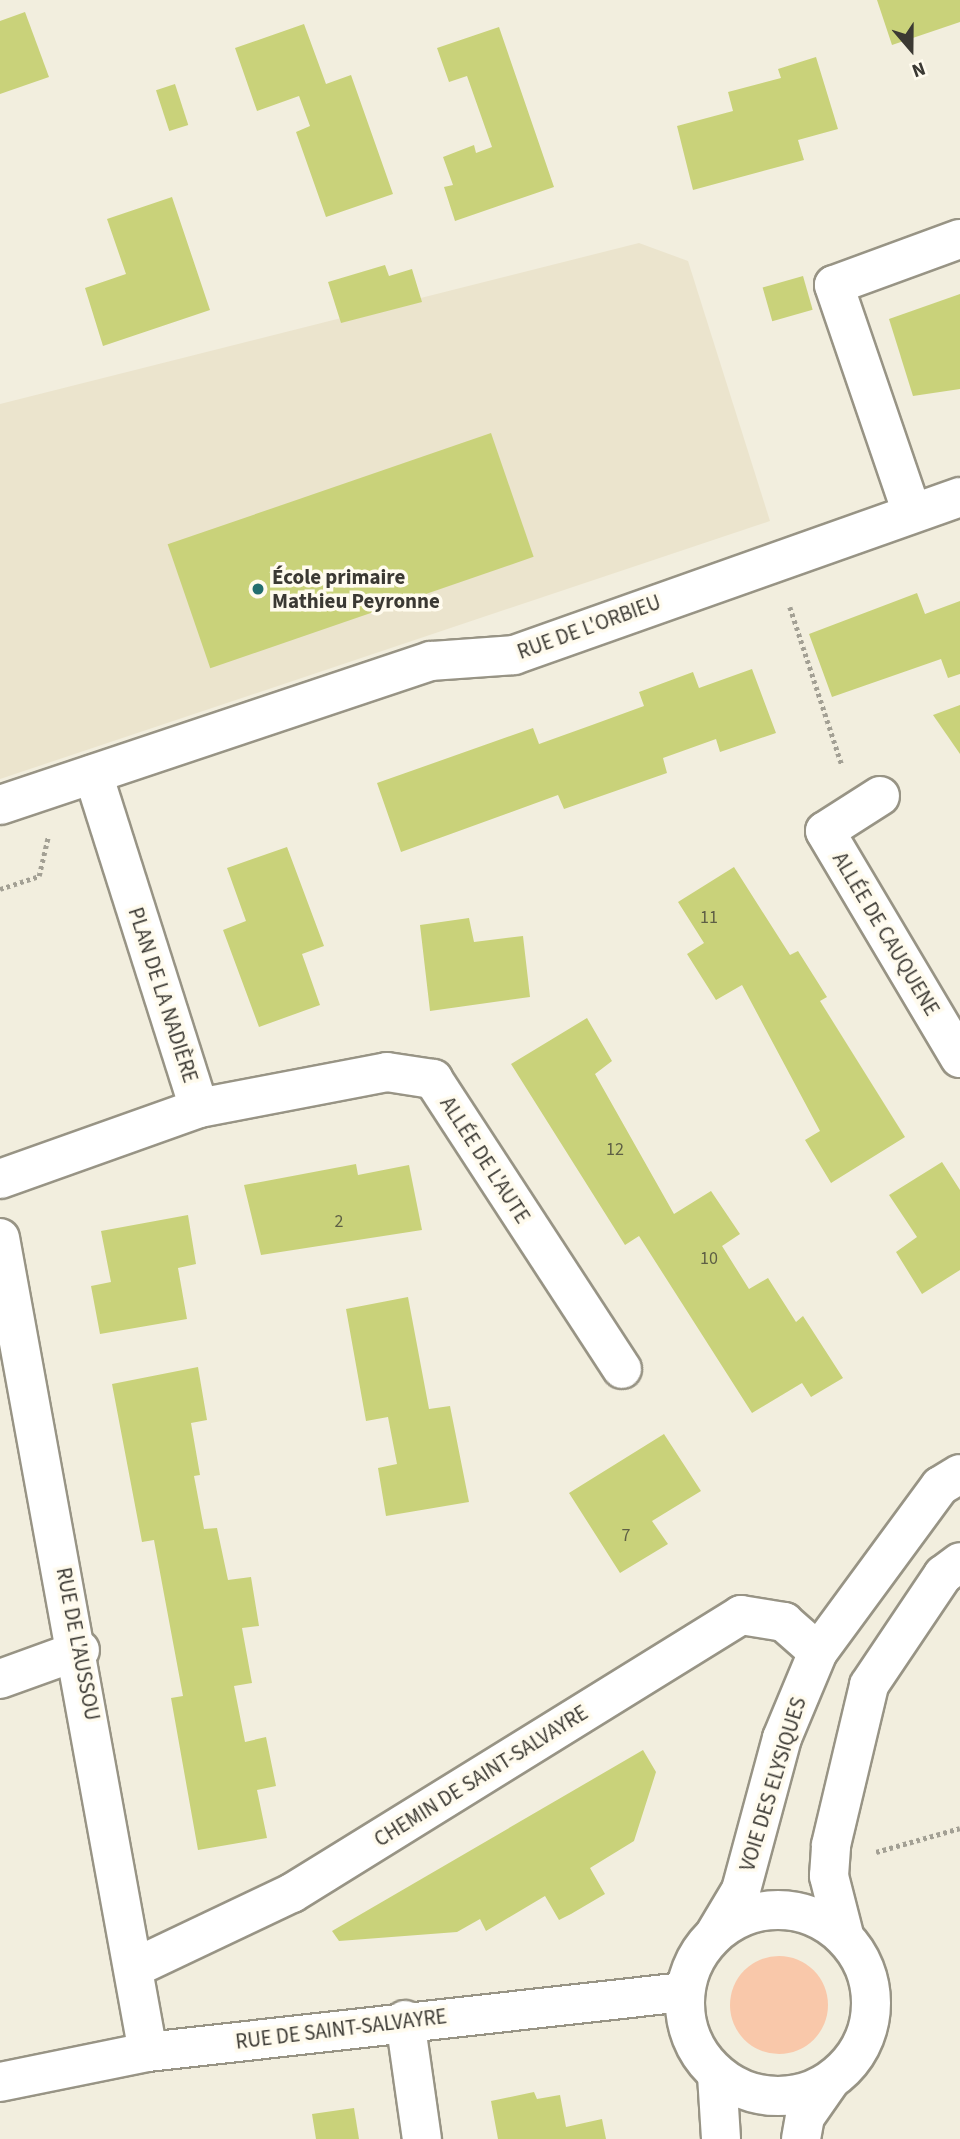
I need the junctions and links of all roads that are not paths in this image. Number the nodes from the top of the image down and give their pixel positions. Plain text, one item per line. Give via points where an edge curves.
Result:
1 (960, 239) edge
2 (960, 497) edge
3 (912, 513) junction
4 (93, 774) junction
5 (868, 801) road end
6 (0, 805) edge
7 (960, 1058) edge
8 (199, 1108) junction
9 (0, 1179) edge
10 (0, 1238) edge
11 (622, 1369) dead end
12 (960, 1474) edge
13 (960, 1562) edge
14 (80, 1650) junction
15 (818, 1652) junction
16 (0, 1679) edge
17 (716, 1932) junction
18 (844, 1936) junction
19 (136, 1967) junction
20 (684, 1992) junction
21 (405, 2020) junction
22 (148, 2052) junction
23 (717, 2075) junction
24 (830, 2081) junction
25 (0, 2082) edge
26 (422, 2139) edge
27 (721, 2139) edge
28 (801, 2139) edge

1 - 3 street via 834,285
2 - 3 street, RUE DE L'ORBIEU
3 - 4 street, RUE DE L'ORBIEU via 514,655 431,661
4 - 6 street
4 - 8 street, PLAN DE LA NADIÈRE
5 - 7 street, ALLÉE DE CAUQUENE via 825,831
8 - 9 street, PLAN DE LA NADIÈRE
8 - 11 street, ALLÉE DE L'AUTE via 387,1072 433,1079
10 - 14 street, RUE DE L'AUSSOU
12 - 15 street, VOIE DES ELYSIQUES via 940,1486
13 - 18 street via 943,1576 869,1685 831,1845 829,1876
14 - 16 street
14 - 19 street, RUE DE L'AUSSOU
15 - 17 street, VOIE DES ELYSIQUES via 782,1738 741,1890
15 - 19 street, CHEMIN DE SAINT-SALVAYRE via 784,1622 741,1615 292,1893
17 - 18 street via 763,1910 796,1910
17 - 20 street via 699,1953
18 - 24 street via 863,1961 872,2013 865,2039
19 - 22 street, RUE DE L'AUSSOU
20 - 21 street, RUE DE SAINT-SALVAYRE
20 - 23 street via 696,2050
21 - 22 street, RUE DE SAINT-SALVAYRE
21 - 26 street
22 - 25 street, RUE DE SAINT-SALVAYRE
23 - 24 street via 775,2097
23 - 27 street
24 - 28 street via 804,2117

